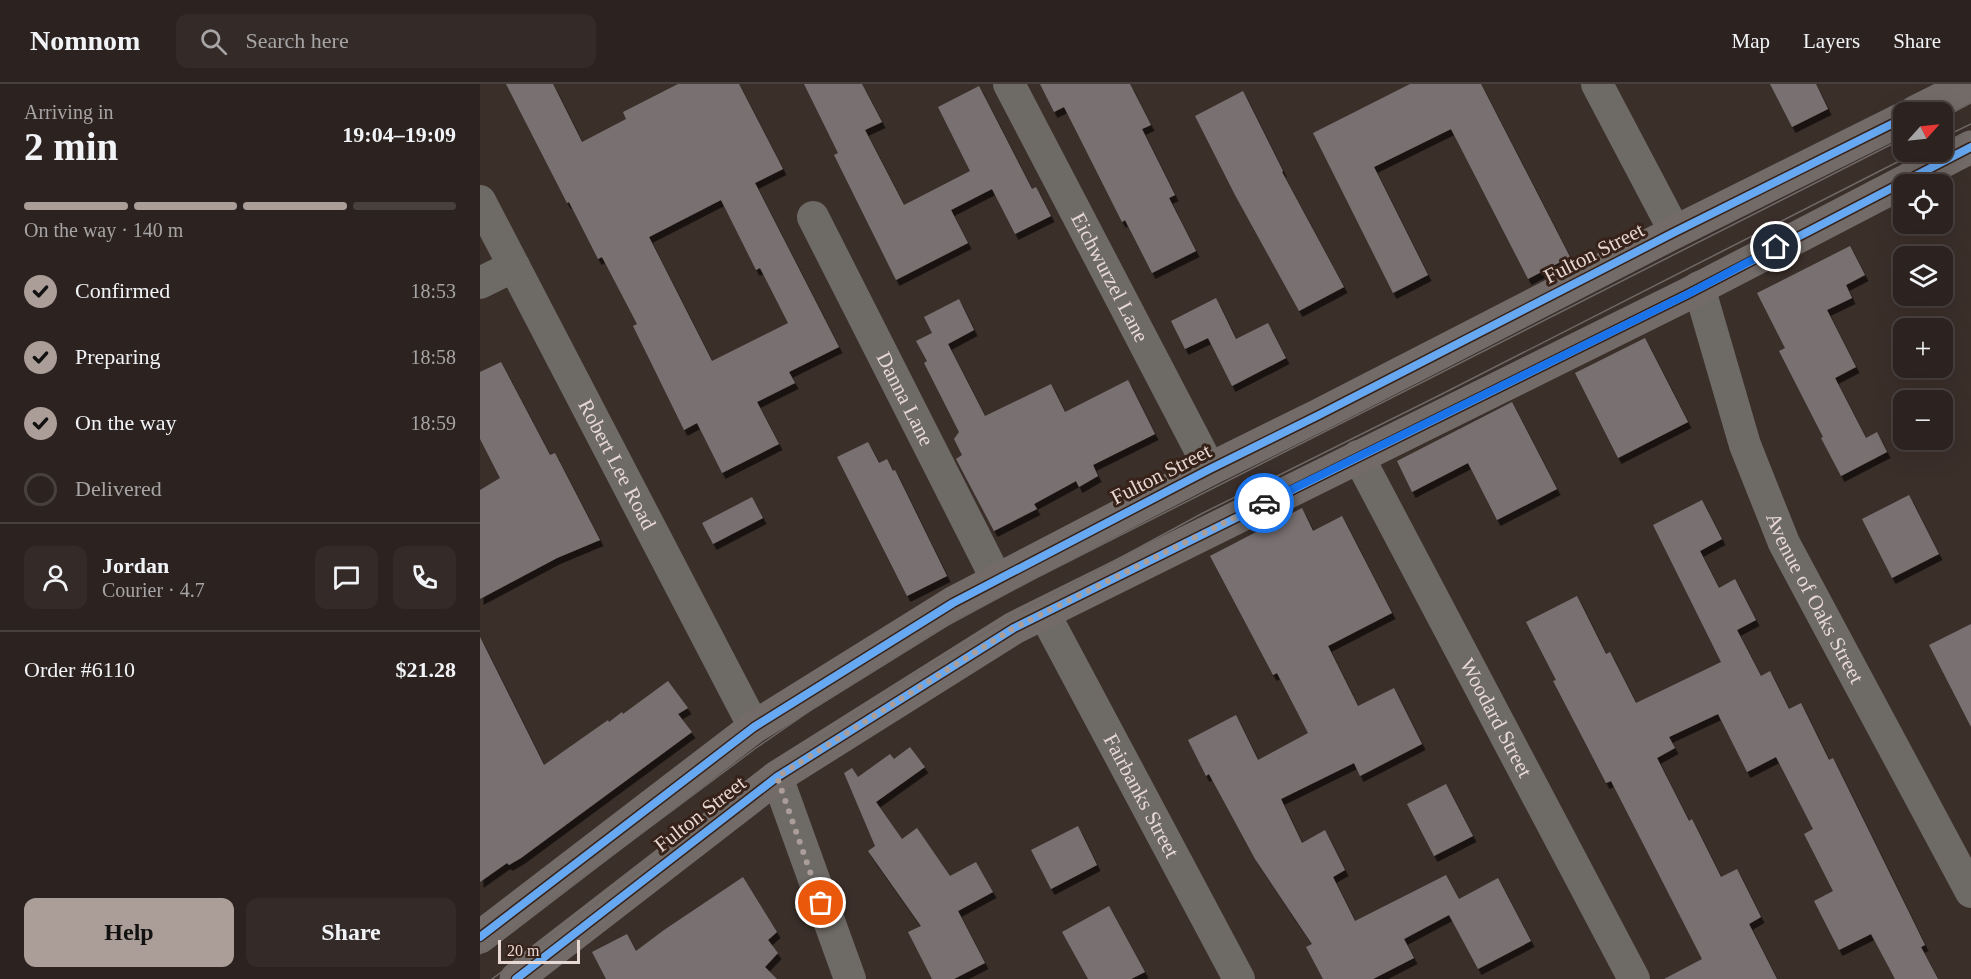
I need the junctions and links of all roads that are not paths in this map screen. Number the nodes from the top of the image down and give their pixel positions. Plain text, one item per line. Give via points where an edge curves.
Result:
1 (1009, 84) edge
2 (1597, 84) edge
3 (1971, 84) edge
4 (1935, 102) edge
5 (1893, 123) edge
6 (1970, 150) edge
7 (480, 201) edge
8 (813, 217) dead end
9 (1675, 232) junction
10 (513, 266) junction
11 (480, 283) edge
12 (1699, 287) junction
13 (1358, 456) junction
14 (1210, 469) junction
15 (997, 580) junction
16 (1044, 613) junction
17 (754, 727) junction
18 (777, 777) junction
19 (1971, 892) edge
20 (480, 938) edge
21 (516, 979) edge
22 (850, 979) edge
23 (1239, 979) edge
24 (1634, 979) edge

1 - 14 street, Eichwurzel Lane
2 - 9 street
3 - 4 main road
5 - 9 main road, Fulton Street
6 - 12 main road, Fulton Street
7 - 10 street, Robert Lee Road
8 - 15 street, Danna Lane
9 - 14 main road, Fulton Street
10 - 11 street
10 - 17 street, Robert Lee Road
12 - 13 main road, Fulton Street
12 - 19 street, Avenue of Oaks Street via 1745,444 1784,543
13 - 16 main road, Fulton Street
13 - 24 street, Woodard Street
14 - 15 main road, Fulton Street
15 - 17 main road, Fulton Street via 953,603
16 - 18 main road, Fulton Street
16 - 23 street, Fairbanks Street
17 - 20 main road, Fulton Street
18 - 21 main road, Fulton Street
18 - 22 street

